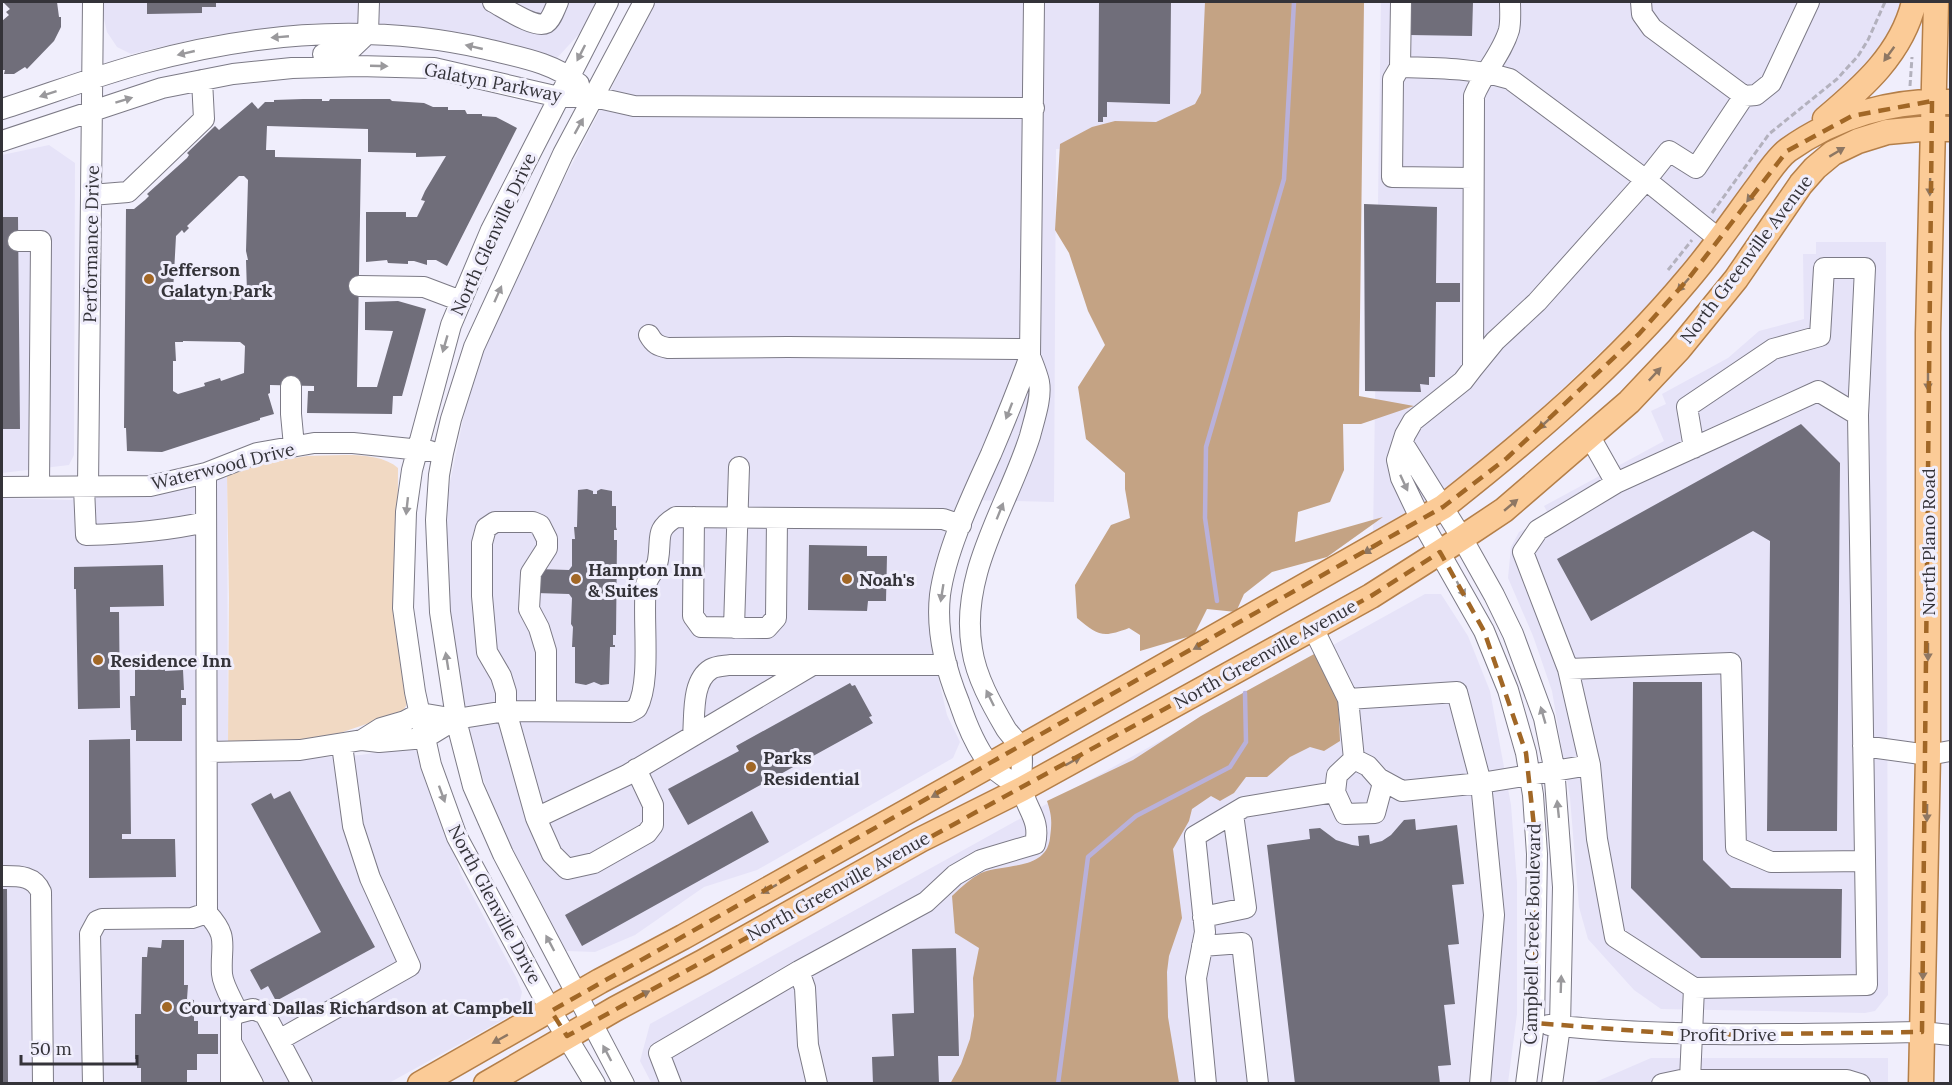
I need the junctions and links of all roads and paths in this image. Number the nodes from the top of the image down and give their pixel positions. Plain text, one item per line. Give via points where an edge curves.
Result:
1 (93, 2) edge
2 (369, 2) edge
3 (558, 2) edge
4 (608, 2) edge
5 (644, 2) edge
6 (1034, 2) edge
7 (1401, 2) edge
8 (1510, 2) edge
9 (1641, 2) edge
10 (1809, 2) edge
11 (1885, 2) edge
12 (1914, 2) edge
13 (1936, 2) edge
14 (504, 4) edge
15 (368, 33) junction
16 (1912, 50) dead end
17 (1400, 67) junction
18 (1485, 72) junction
19 (233, 74) junction
20 (569, 76) junction
21 (93, 80) junction
22 (202, 80) junction
23 (1910, 88) dead end
24 (1744, 96) junction
25 (559, 97) junction
26 (594, 97) junction
27 (1941, 102) edge
28 (1034, 108) junction
29 (2, 109) edge
30 (92, 110) junction
31 (1941, 129) edge
32 (2, 141) edge
33 (1786, 151) junction
34 (1473, 178) junction
35 (1646, 180) junction
36 (91, 195) junction
37 (1711, 233) junction
38 (18, 241) dead end
39 (1664, 277) dead end
40 (359, 286) dead end
41 (461, 301) junction
42 (1950, 311) edge
43 (1928, 333) junction
44 (649, 335) dead end
45 (1030, 352) junction
46 (1473, 368) junction
47 (291, 386) dead end
48 (1858, 415) junction
49 (1590, 437) junction
50 (1404, 445) junction
51 (294, 446) junction
52 (417, 448) junction
53 (1694, 448) junction
54 (443, 453) junction
55 (739, 467) dead end
56 (206, 473) junction
57 (1616, 483) junction
58 (39, 486) junction
59 (86, 487) junction
60 (2, 488) edge
61 (1443, 507) junction
62 (694, 517) junction
63 (737, 518) junction
64 (777, 518) junction
65 (1421, 520) junction
66 (207, 522) junction
67 (962, 525) junction
68 (1462, 538) junction
69 (1440, 552) junction
70 (734, 628) junction
71 (1313, 628) junction
72 (947, 665) junction
73 (811, 666) junction
74 (1568, 669) junction
75 (1348, 699) junction
76 (506, 711) junction
77 (546, 711) junction
78 (420, 713) junction
79 (456, 719) junction
80 (693, 736) junction
81 (425, 738) junction
82 (362, 740) junction
83 (342, 745) junction
84 (1863, 746) junction
85 (1020, 747) junction
86 (208, 752) junction
87 (1939, 753) edge
88 (1354, 759) junction
89 (990, 765) junction
90 (1590, 765) junction
91 (636, 769) junction
92 (1555, 772) junction
93 (1530, 776) junction
94 (1380, 779) junction
95 (1481, 783) junction
96 (1022, 789) junction
97 (1335, 792) junction
98 (1233, 814) junction
99 (536, 818) junction
100 (1865, 861) junction
101 (2, 876) edge
102 (207, 913) junction
103 (1203, 917) junction
104 (1202, 946) junction
105 (799, 971) junction
106 (1694, 988) junction
107 (577, 995) junction
108 (551, 1011) junction
109 (238, 1013) junction
110 (591, 1023) junction
111 (1534, 1023) junction
112 (1560, 1026) junction
113 (1922, 1032) junction
114 (1691, 1035) junction
115 (1950, 1035) edge
116 (567, 1036) junction
117 (279, 1040) junction
118 (231, 1042) junction
119 (1690, 1080) junction
120 (42, 1083) edge
121 (93, 1083) edge
122 (231, 1083) edge
123 (253, 1083) edge
124 (302, 1083) edge
125 (420, 1083) edge
126 (486, 1083) edge
127 (595, 1083) edge
128 (624, 1083) edge
129 (671, 1083) edge
130 (818, 1083) edge
131 (1206, 1083) edge
132 (1258, 1083) edge
133 (1480, 1083) edge
134 (1526, 1083) edge
135 (1552, 1083) edge
136 (1662, 1083) edge
137 (1860, 1083) edge
138 (1921, 1083) edge

1 - 21 street, Performance Drive
2 - 15 street
3 - 14 street via 549,20 542,24 530,22
4 -> 20 street, North Glenville Drive
5 - 26 street, North Glenville Drive
6 - 28 street
7 - 17 street
8 - 18 street via 1509,29
9 - 24 street via 1642,14 1652,28
10 - 24 street via 1771,83 1756,95
11 - 37 path via 1868,40 1852,62 1837,79 1769,134
12 -> 33 main road via 1902,35 1871,78
13 - 27 main road, North Plano Road
15 - 19 street via 347,53 293,56
20 -> 15 street, Galatyn Parkway via 531,60 462,44
15 -> 21 street, Galatyn Parkway via 323,33 228,44 143,63
16 - 23 path
17 - 18 street
17 - 34 street via 1393,79 1392,177
18 - 34 street via 1474,96
18 - 35 street via 1510,79
19 - 22 street, Galatyn Parkway
19 -> 25 street, Galatyn Parkway via 347,66 434,68
20 - 25 street, North Glenville Drive
20 - 26 street, Galatyn Parkway
21 -> 29 street, Galatyn Parkway
21 - 30 street, Performance Drive
30 -> 22 street, Galatyn Parkway
22 - 36 street via 204,119 128,192
24 - 35 street, Campbell Creek Boulevard via 1696,168 1669,151
25 - 26 street, Galatyn Parkway
25 - 41 street, North Glenville Drive via 490,230
26 - 28 street via 634,106
54 -> 26 street, North Glenville Drive via 474,347 563,154
27 - 31 main road, North Plano Road
27 - 33 main road, North Greenville Avenue via 1875,109 1852,116
28 - 45 street
30 - 32 street, Galatyn Parkway
30 - 36 street, Performance Drive
31 -> 43 main road, North Plano Road
49 -> 31 main road, North Greenville Avenue via 1679,348 1736,279 1815,168 1833,153 1887,132
33 -> 37 main road, North Greenville Avenue
34 - 46 street
35 - 37 street
35 - 46 street, Campbell Creek Boulevard
36 - 59 street, Performance Drive
37 - 39 path via 1672,263
37 -> 61 main road, North Greenville Avenue via 1689,278 1639,334 1507,458
38 - 58 street via 41,241
40 - 41 street via 424,287
41 -> 52 street, North Glenville Drive
42 - 43 main road
43 -> 87 main road, North Plano Road
44 - 45 street via 653,343 668,348
45 -> 67 street
85 -> 45 street via 990,701 977,670 969,626 970,604 985,549 1024,456 1033,424 1039,383
46 - 50 street, Campbell Creek Boulevard via 1413,422
47 - 51 street
48 - 53 street via 1818,391
48 - 53 street via 1865,268 1824,268 1820,336 1773,349 1687,407
48 - 84 street
49 - 57 street
68 -> 49 main road, North Greenville Avenue via 1504,510
50 - 61 street, Campbell Creek Boulevard
50 -> 65 street, Campbell Creek Boulevard via 1397,460 1401,478
51 - 52 street, Waterwood Drive via 353,443
51 - 56 street, Waterwood Drive via 257,453
52 - 54 street, Waterwood Drive
52 -> 78 street, North Glenville Drive via 406,512 403,608
53 - 57 street
79 -> 54 street, North Glenville Drive via 440,612 436,513
55 - 63 street
56 - 59 street, Waterwood Drive via 150,486
56 - 66 street
57 - 74 street via 1538,530 1523,552
58 - 59 street, Waterwood Drive
58 - 60 street, Waterwood Drive
59 - 66 street, Performance Drive via 86,535 143,533
61 - 65 main road, North Greenville Avenue
61 - 68 street, Campbell Creek Boulevard
62 - 63 street
62 - 70 street via 693,616 701,627
62 - 77 street via 676,516 662,527 659,535 657,567 646,582 644,689 637,708 630,712
63 - 64 street
63 - 70 street
64 - 67 street via 943,519
64 - 70 street via 776,618 767,628
65 - 69 street, Campbell Creek Boulevard
65 -> 85 main road, North Greenville Avenue
66 - 86 street
67 -> 72 street via 940,596
68 - 69 main road, North Greenville Avenue
92 -> 68 street, Campbell Creek Boulevard via 1544,717 1530,676 1499,604
69 - 71 main road, North Greenville Avenue
69 -> 93 street, Campbell Creek Boulevard via 1488,641 1508,690
71 - 75 street
96 -> 71 main road, North Greenville Avenue
72 - 73 street
72 - 89 street via 966,722
73 - 80 street
73 - 80 street via 712,668 703,676 697,693
74 - 90 street
74 - 100 street via 1731,663 1736,847 1771,862
75 - 88 street
75 - 95 street via 1457,692
76 - 77 street
76 - 77 street via 501,676 487,652 482,596 482,538 486,528 495,522 533,522 540,525 547,539 547,548 531,573 529,609 546,651
76 - 79 street
76 - 99 street
78 - 79 street
78 - 81 street, North Glenville Drive
78 - 82 street
79 - 81 street
107 -> 79 street, North Glenville Drive via 480,805
80 - 91 street
81 - 82 street
81 -> 108 street, North Glenville Drive via 457,837
82 - 83 street
83 - 86 street
83 - 117 street via 353,826 370,878 410,966
84 - 87 street
84 - 100 street
85 - 89 main road, North Greenville Avenue
85 - 96 street
86 - 102 street
87 -> 113 main road, North Plano Road
88 - 94 street
88 - 97 street via 1336,775
89 - 96 street
89 -> 107 main road, North Greenville Avenue
90 - 92 street
90 - 106 street via 1597,839 1615,937
91 - 99 street
91 - 99 street via 653,805 653,825 594,863 567,868 552,854
92 - 93 street
112 -> 92 street, Campbell Creek Boulevard via 1563,886
93 - 95 street
93 - 111 street, Campbell Creek Boulevard via 1537,854
94 - 95 street via 1402,791
94 - 97 street via 1383,783 1375,813 1345,814
95 - 133 street via 1494,915
96 - 105 street via 1036,821 1035,844 981,860 955,875 926,902
110 -> 96 main road, North Greenville Avenue via 920,840
97 - 98 street via 1244,807
98 - 103 street via 1195,836
98 - 103 street via 1246,908
100 - 106 street via 1867,985
101 - 120 street via 30,879 41,892
102 - 109 street via 219,926 223,942 222,976
102 - 121 street via 192,918 102,919 93,926
103 - 104 street
104 - 131 street via 1196,978
104 - 132 street via 1242,943
105 - 129 street via 659,1053
105 - 130 street via 805,988 808,1045
106 - 114 street
107 - 108 main road, North Greenville Avenue
107 - 110 street, North Glenville Drive
108 - 116 street, North Glenville Drive
108 -> 125 main road, North Greenville Avenue
109 - 117 street via 253,1009 265,1014
109 - 118 street via 231,1018
110 - 116 main road, North Greenville Avenue
128 -> 110 street, North Glenville Drive
111 - 112 street, Profit Drive
111 - 134 street, Campbell Creek Boulevard
112 - 114 street, Profit Drive
112 - 135 street, Campbell Creek Boulevard
113 - 114 street, Profit Drive
113 - 115 street, Profit Drive
113 - 138 main road, North Plano Road
114 - 119 street
116 - 126 main road, North Greenville Avenue
116 - 127 street, North Glenville Drive
117 - 124 street
118 - 122 street
118 - 123 street
119 - 136 street
119 - 137 street

